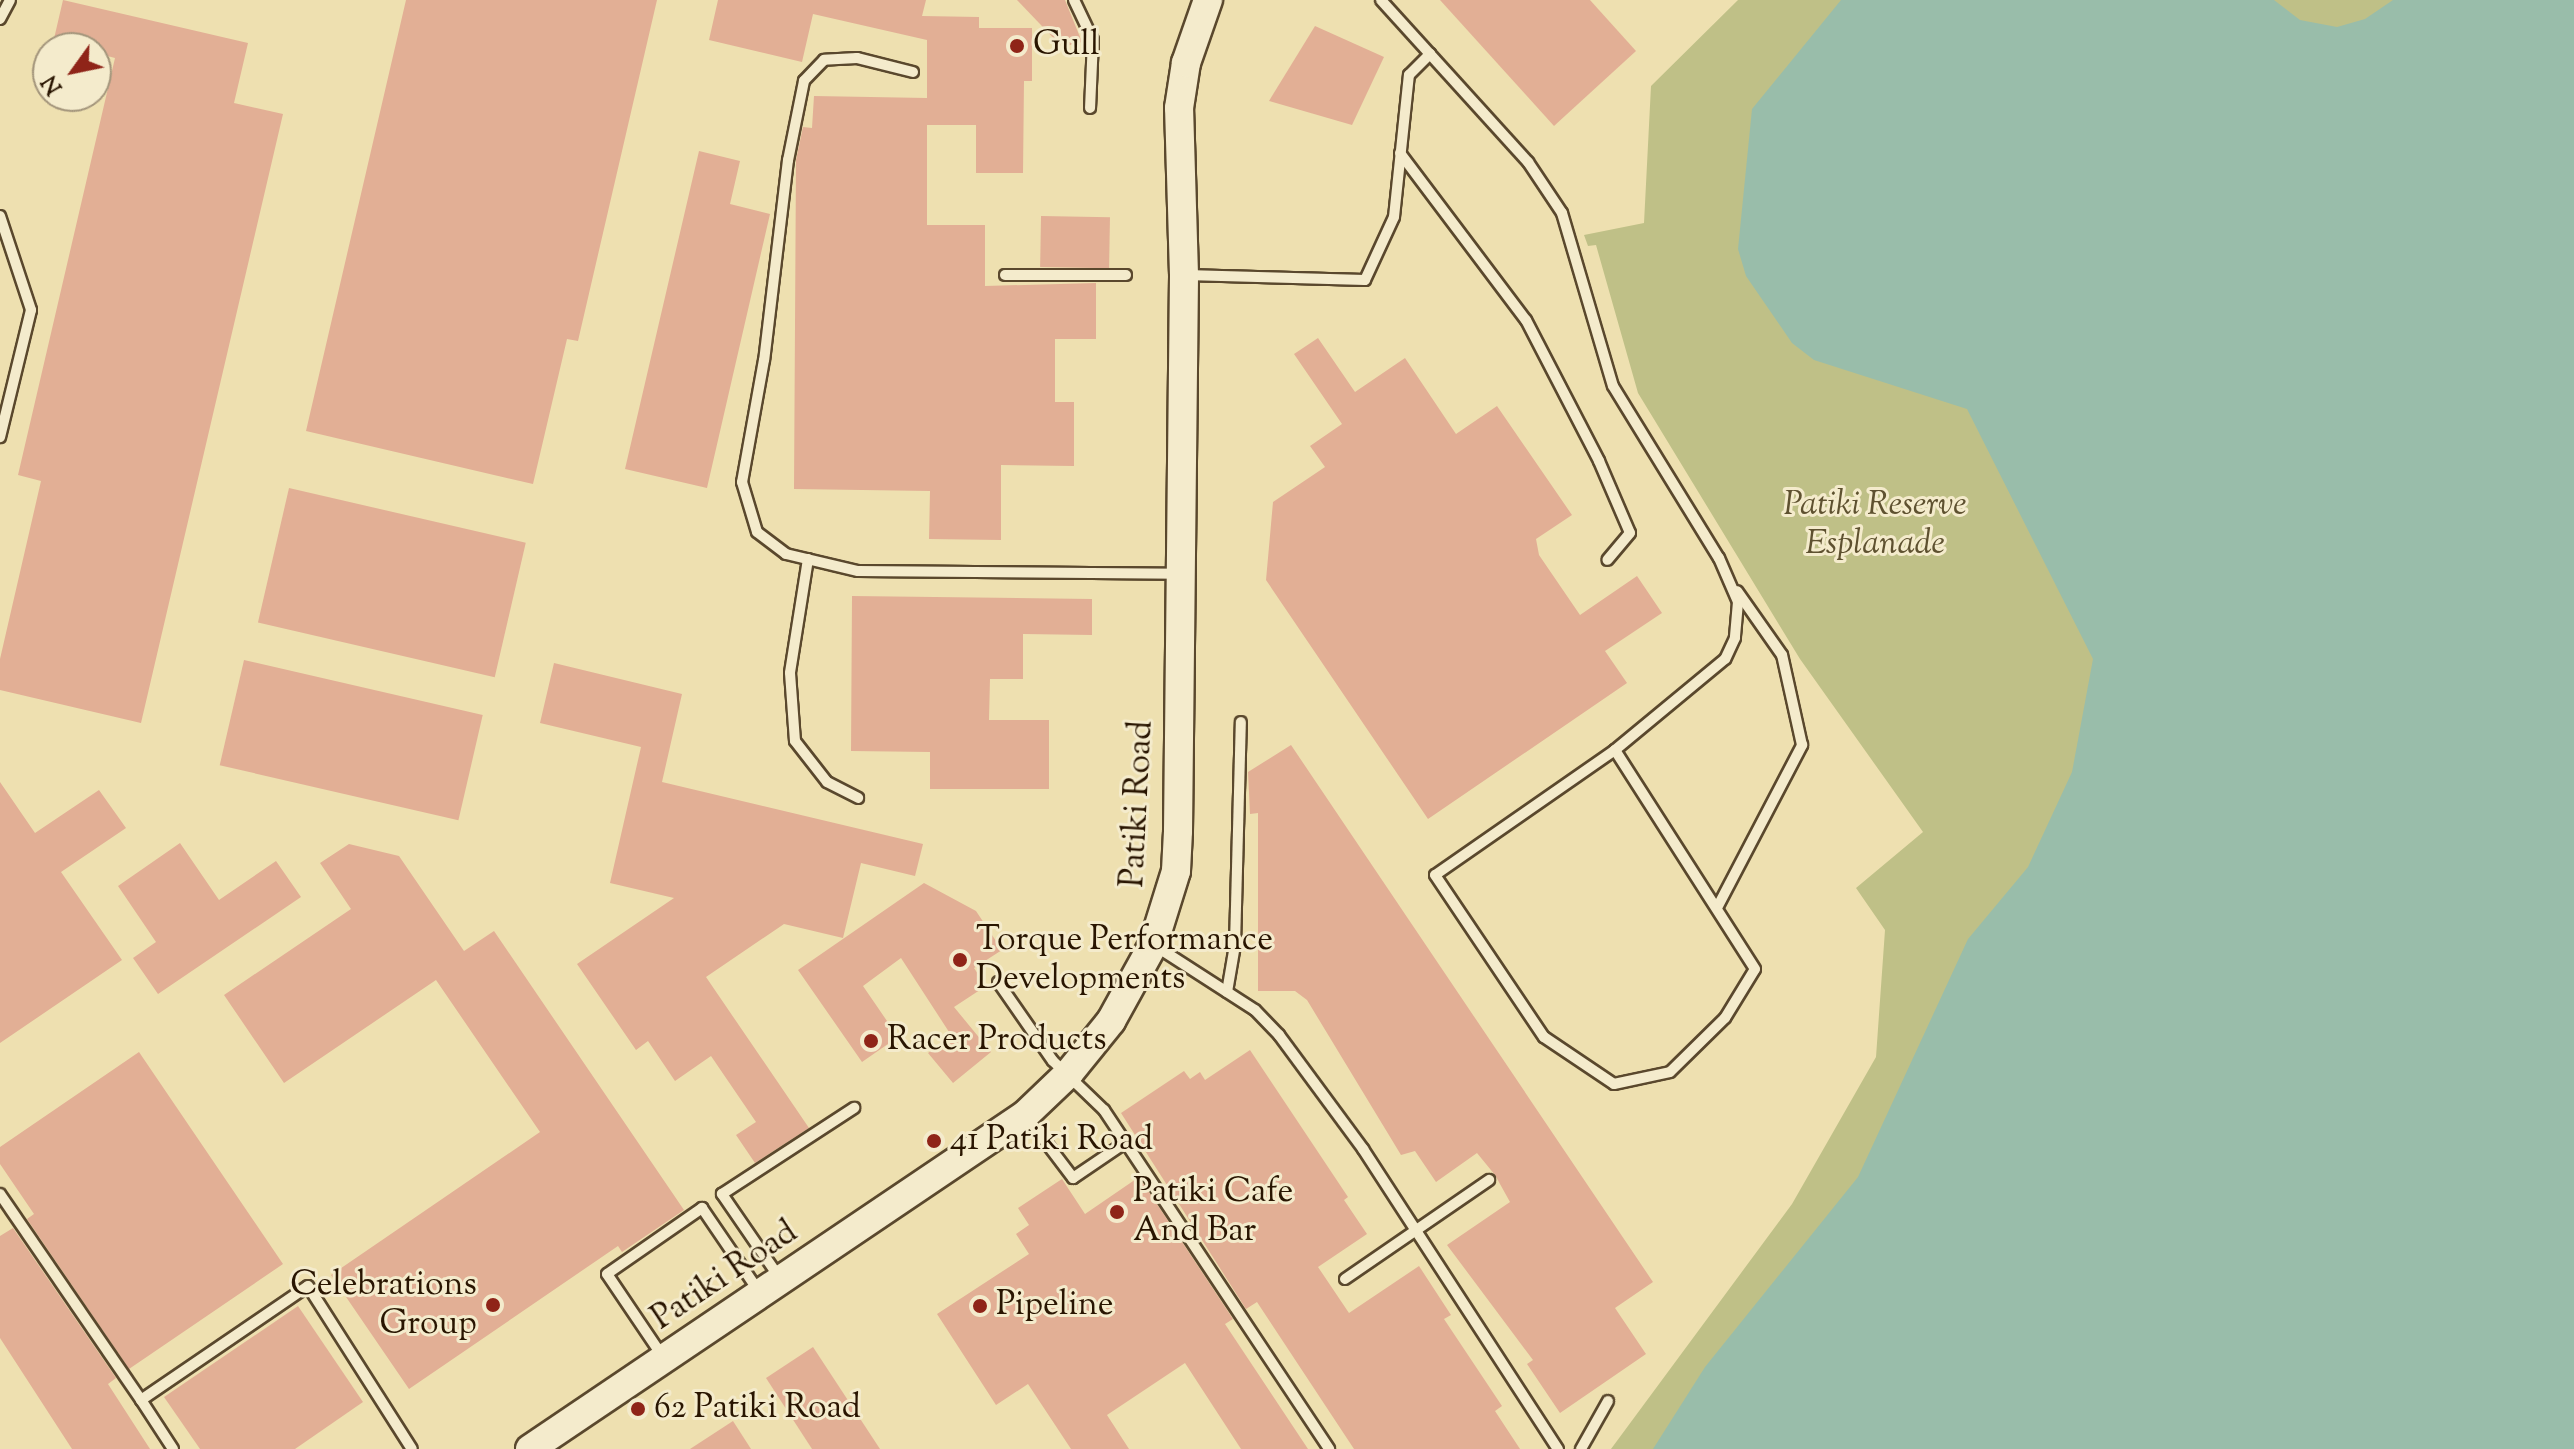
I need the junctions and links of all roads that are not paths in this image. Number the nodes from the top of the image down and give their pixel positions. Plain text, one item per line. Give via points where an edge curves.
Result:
1 (10, 0) edge
2 (1074, 0) edge
3 (1188, 0) edge
4 (1208, 0) edge
5 (1381, 0) edge
6 (0, 19) edge
7 (1193, 47) junction
8 (1430, 54) junction
9 (913, 72) dead end
10 (1090, 108) dead end
11 (1400, 153) junction
12 (0, 216) edge
13 (1005, 275) dead end
14 (1126, 275) dead end
15 (1184, 275) junction
16 (0, 437) edge
17 (808, 559) junction
18 (1607, 560) dead end
19 (1181, 574) junction
20 (1732, 582) junction
21 (1241, 722) dead end
22 (1615, 750) junction
23 (858, 798) dead end
24 (1718, 906) junction
25 (1153, 945) junction
26 (998, 982) dead end
27 (1227, 992) junction
28 (1069, 1073) junction
29 (854, 1108) dead end
30 (1025, 1115) junction
31 (1126, 1142) junction
32 (1489, 1180) dead end
33 (0, 1194) edge
34 (1416, 1230) junction
35 (1345, 1279) dead end
36 (771, 1288) junction
37 (665, 1359) junction
38 (141, 1400) junction
39 (1608, 1401) dead end
40 (173, 1449) edge
41 (412, 1449) edge
42 (530, 1449) edge
43 (1329, 1449) edge
44 (1558, 1449) edge
45 (1581, 1449) edge

1 - 6 lane
2 - 10 lane via 1093,40
3 - 7 main road, Patiki Road
4 - 7 main road, Patiki Road
5 - 8 lane
7 - 15 main road, Patiki Road via 1179,108
8 - 11 lane via 1409,75
8 - 20 lane via 1528,162 1562,213 1613,386
9 - 17 lane via 857,58 824,60 804,81 742,482 757,532 786,554
11 - 15 lane via 1394,217 1365,280
11 - 18 lane via 1526,320 1599,461 1630,533
12 - 16 lane via 31,310
13 - 14 lane
15 - 19 main road, Patiki Road
17 - 19 lane via 858,571
17 - 23 lane via 790,673 795,741 827,782
19 - 25 main road, Patiki Road via 1176,871
20 - 22 lane via 1739,619 1725,659
20 - 24 lane via 1782,655 1802,745
21 - 27 lane via 1235,945
22 - 24 lane
22 - 24 lane via 1435,875 1544,1037 1614,1084 1670,1072 1725,1018 1755,969
25 - 27 lane
25 - 28 main road, Patiki Road via 1111,1021
26 - 28 lane via 1053,1061
27 - 34 lane via 1279,1035
28 - 30 main road, Patiki Road
28 - 31 lane
29 - 36 lane via 722,1194
30 - 31 lane via 1073,1178
30 - 36 main road, Patiki Road
31 - 43 lane
32 - 34 lane
33 - 38 lane
34 - 35 lane
34 - 44 lane
36 - 37 main road, Patiki Road
36 - 37 lane via 702,1208 607,1274
37 - 42 main road, Patiki Road
38 - 40 lane
38 - 41 lane via 308,1286
39 - 45 lane

